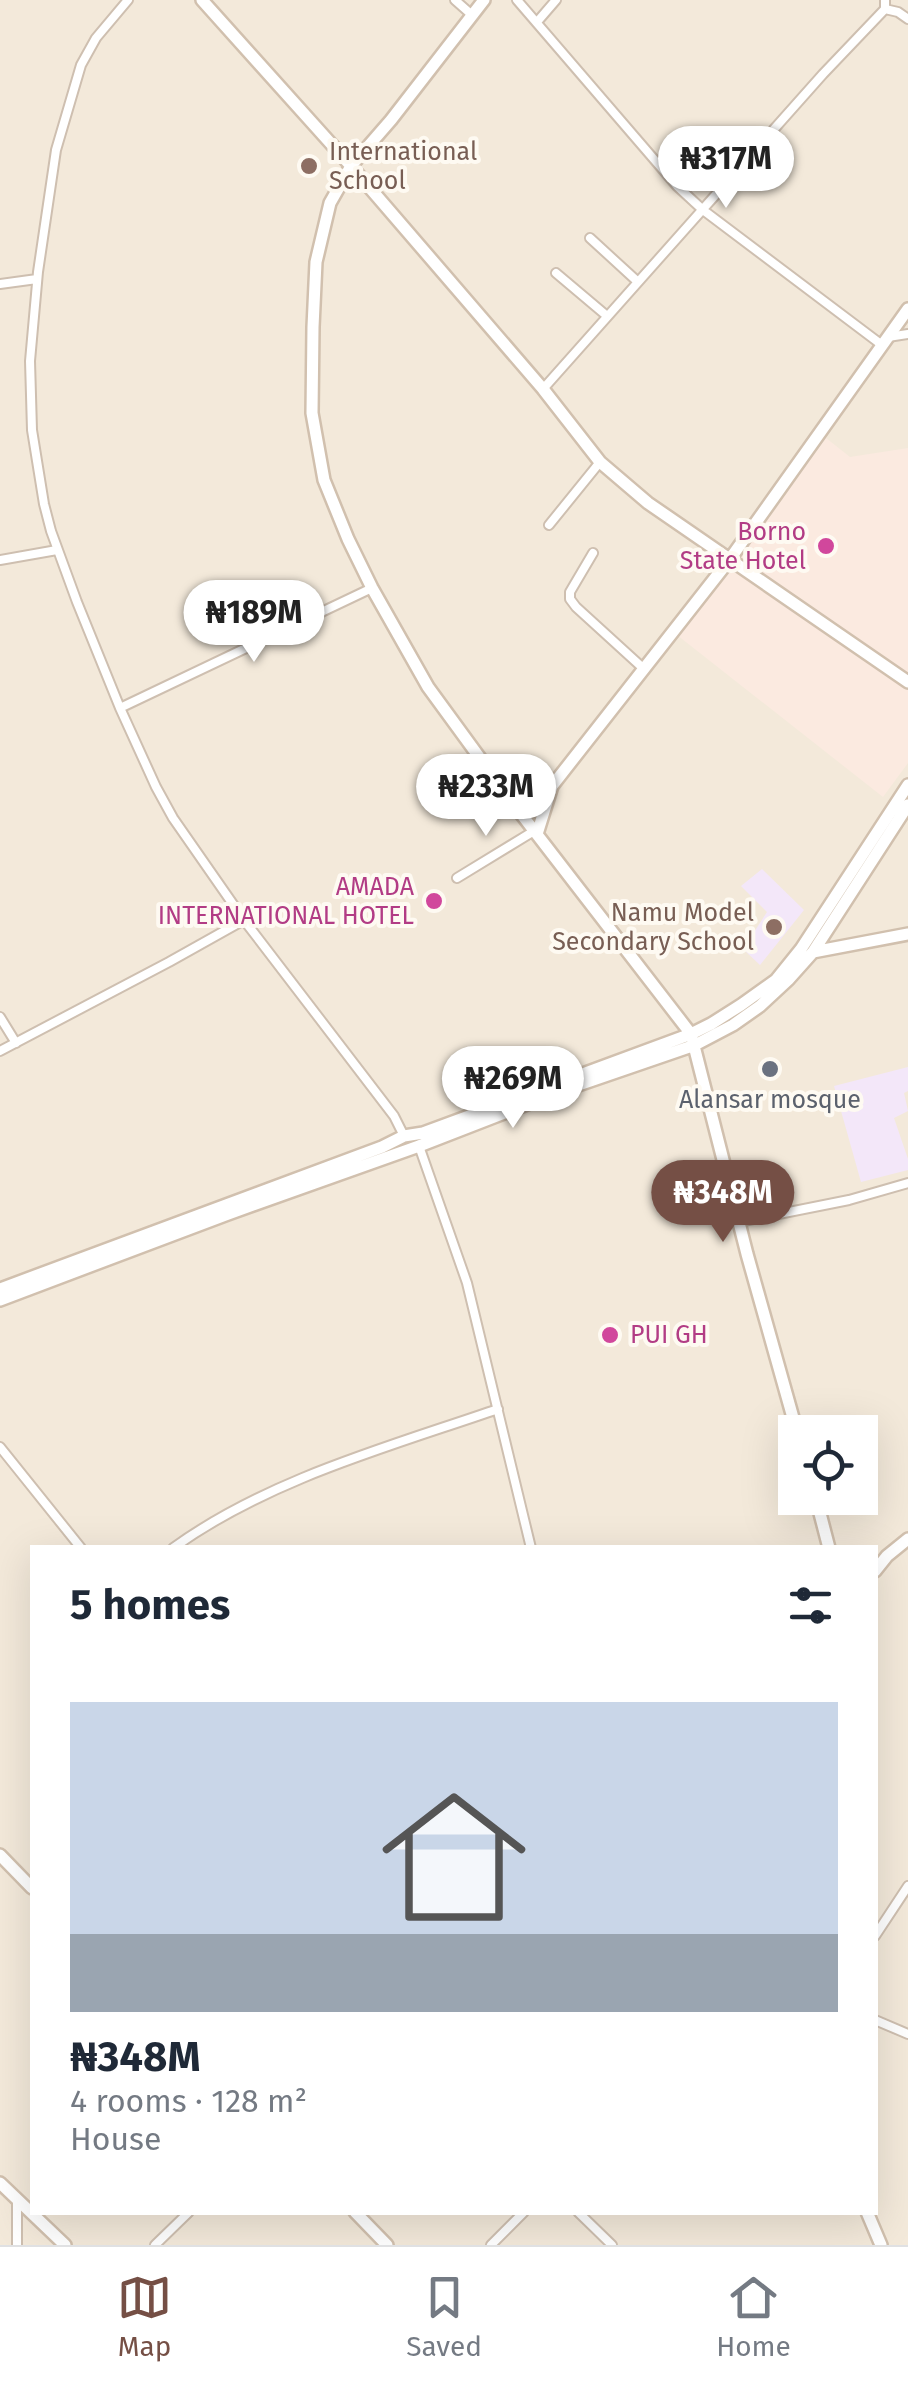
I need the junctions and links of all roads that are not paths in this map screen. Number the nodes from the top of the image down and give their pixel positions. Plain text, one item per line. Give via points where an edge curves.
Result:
1 (128, 0) edge
2 (202, 0) edge
3 (456, 0) edge
4 (484, 0) edge
5 (518, 0) edge
6 (556, 0) edge
7 (885, 4) edge
8 (472, 15) junction
9 (908, 18) edge
10 (537, 22) junction
11 (351, 166) junction
12 (702, 210) junction
13 (590, 238) dead end
14 (556, 274) dead end
15 (37, 279) junction
16 (638, 282) junction
17 (0, 284) edge
18 (908, 310) edge
19 (607, 316) junction
20 (908, 334) edge
21 (885, 341) junction
22 (544, 389) junction
23 (600, 462) junction
24 (549, 525) dead end
25 (58, 550) junction
26 (593, 553) dead end
27 (730, 559) junction
28 (0, 560) edge
29 (372, 588) junction
30 (644, 669) junction
31 (908, 682) edge
32 (120, 708) junction
33 (908, 785) edge
34 (552, 786) junction
35 (512, 802) junction
36 (908, 804) edge
37 (535, 833) junction
38 (457, 878) dead end
39 (244, 920) junction
40 (908, 934) edge
41 (813, 952) junction
42 (0, 1018) edge
43 (693, 1039) junction
44 (16, 1043) junction
45 (0, 1051) edge
46 (404, 1136) junction
47 (419, 1146) junction
48 (908, 1182) edge
49 (739, 1222) junction
50 (0, 1289) edge
51 (0, 1300) edge
52 (498, 1409) junction
53 (792, 1415) edge
54 (0, 1447) edge
55 (821, 1515) edge
56 (908, 1539) edge
57 (828, 1543) edge
58 (79, 1545) edge
59 (177, 1545) edge
60 (531, 1545) edge
61 (881, 1556) edge
62 (0, 1854) edge
63 (30, 1886) edge
64 (908, 1886) edge
65 (878, 1931) edge
66 (878, 2019) edge
67 (908, 2034) edge
68 (0, 2183) edge
69 (16, 2199) junction
70 (30, 2212) edge
71 (33, 2215) edge
72 (186, 2215) edge
73 (357, 2215) edge
74 (521, 2215) edge
75 (581, 2215) edge
76 (868, 2215) edge
77 (17, 2245) edge
78 (65, 2245) edge
79 (154, 2245) edge
80 (387, 2245) edge
81 (491, 2245) edge
82 (612, 2245) edge
83 (881, 2245) edge

1 - 15 street via 81,65 56,150
2 - 11 street
3 - 8 street
4 - 8 street
5 - 10 street
6 - 10 street
7 - 9 street
7 - 12 street
8 - 11 street
10 - 12 street
11 - 22 street
11 - 29 street via 330,203 316,262 312,413 324,480
12 - 16 street
12 - 21 street
13 - 16 street
14 - 19 street
15 - 17 street
15 - 25 street via 32,430
16 - 19 street
18 - 21 street
19 - 22 street
20 - 21 street
21 - 27 street
22 - 23 street
23 - 24 street
23 - 27 street
25 - 28 street
25 - 32 street
26 - 30 street via 570,599
27 - 30 street
27 - 31 street
29 - 32 street
29 - 35 street via 428,687
30 - 34 street
32 - 39 street via 173,818
33 - 43 street via 776,980
34 - 35 street
34 - 37 street
35 - 37 street
36 - 41 street
37 - 38 street
37 - 43 street
39 - 44 street
39 - 46 street
40 - 41 street
41 - 43 street via 760,1006
42 - 44 street
43 - 46 street
43 - 47 street
43 - 49 street
44 - 45 street
46 - 50 street
47 - 51 street
47 - 52 street via 467,1284
48 - 49 street
49 - 53 street
52 - 59 street via 322,1471 219,1516
52 - 60 street
54 - 58 street
55 - 57 street
56 - 61 street
62 - 63 street
64 - 65 street
66 - 67 street
68 - 69 street
69 - 70 street
69 - 77 street
71 - 78 street
72 - 79 street
73 - 80 street
74 - 81 street
75 - 82 street
76 - 83 street

